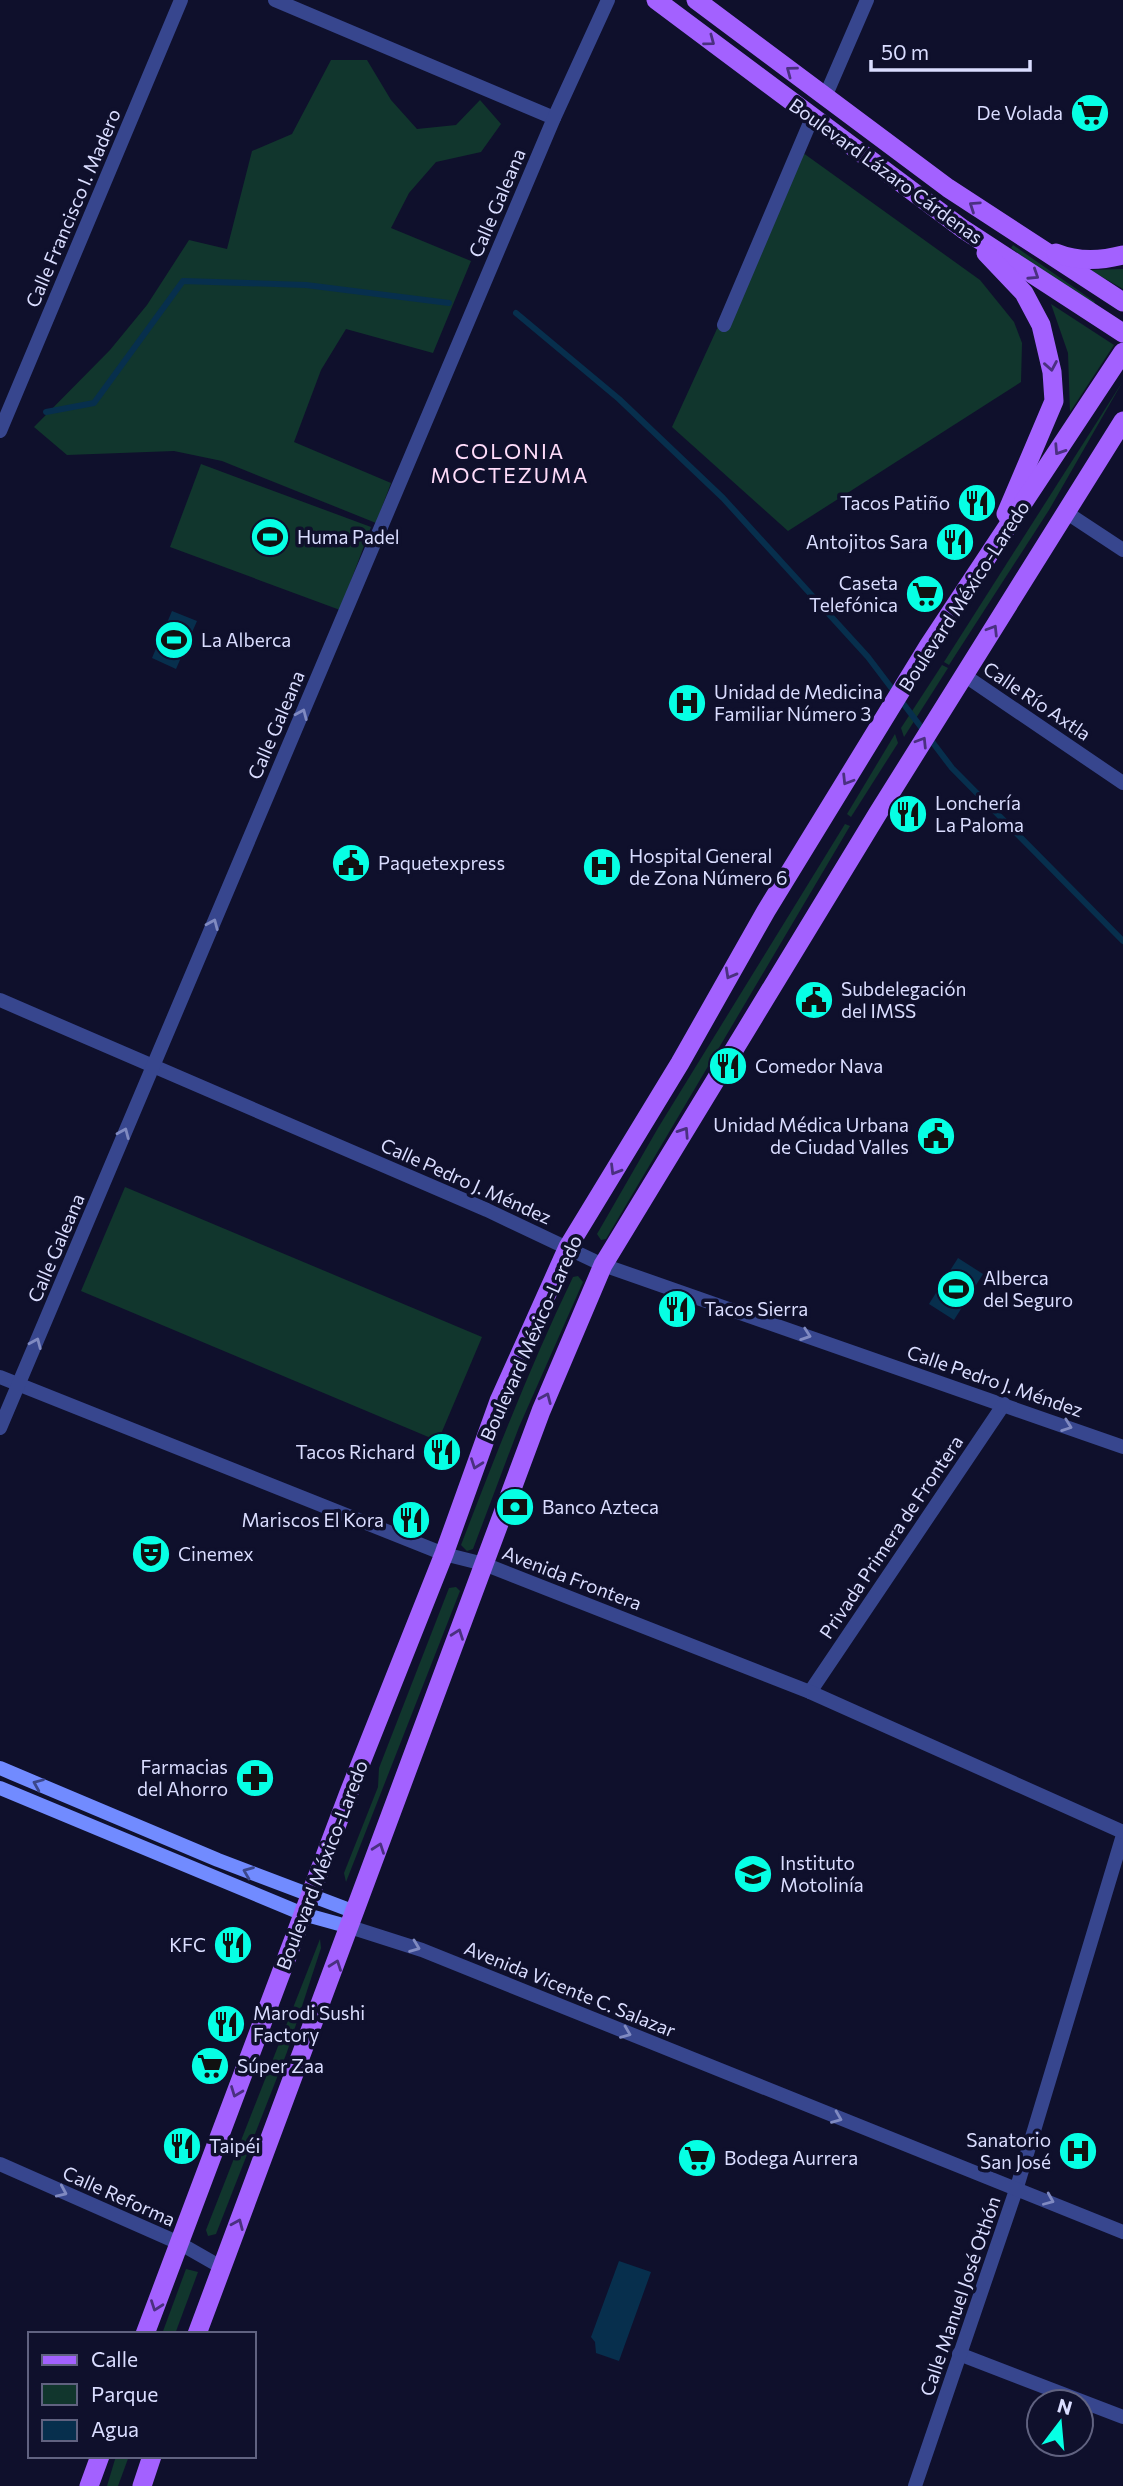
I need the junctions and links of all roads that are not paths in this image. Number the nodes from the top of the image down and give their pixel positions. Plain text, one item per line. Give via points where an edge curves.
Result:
1 (181, 0) edge
2 (275, 0) edge
3 (608, 0) edge
4 (656, 0) edge
5 (696, 0) edge
6 (867, 0) edge
7 (825, 96) junction
8 (554, 118) junction
9 (812, 118) junction
10 (963, 229) junction
11 (1031, 244) junction
12 (1123, 255) edge
13 (1123, 302) edge
14 (724, 325) dead end
15 (1123, 333) edge
16 (1123, 352) edge
17 (1123, 421) edge
18 (0, 431) edge
19 (1067, 513) junction
20 (1123, 550) edge
21 (986, 562) junction
22 (960, 681) junction
23 (1123, 783) edge
24 (0, 1000) edge
25 (152, 1067) junction
26 (568, 1247) junction
27 (603, 1265) junction
28 (0, 1377) edge
29 (19, 1386) junction
30 (1004, 1404) junction
31 (0, 1428) edge
32 (1123, 1447) edge
33 (444, 1554) junction
34 (484, 1564) junction
35 (810, 1692) junction
36 (0, 1768) edge
37 (0, 1788) edge
38 (1123, 1834) edge
39 (307, 1905) junction
40 (353, 1920) junction
41 (0, 2164) edge
42 (1017, 2187) junction
43 (1123, 2232) edge
44 (179, 2243) junction
45 (221, 2267) junction
46 (146, 2332) edge
47 (198, 2332) edge
48 (959, 2354) junction
49 (1123, 2417) edge
50 (99, 2458) edge
51 (151, 2458) edge
52 (89, 2486) edge
53 (142, 2486) edge
54 (915, 2486) edge

1 - 18 street, Calle Francisco I. Madero
2 - 8 street
3 - 8 street, Calle Galeana
4 -> 9 main road, Boulevard Lázaro Cárdenas
7 -> 5 main road, Boulevard Lázaro Cárdenas
6 - 7 street
11 -> 7 main road, Boulevard Lázaro Cárdenas
25 -> 8 street, Calle Galeana
9 - 10 main road, Boulevard Lázaro Cárdenas
9 - 14 street
10 -> 15 main road, Boulevard Lázaro Cárdenas
10 -> 21 main road via 1024,293 1041,325 1052,372 1054,401
11 - 12 main road via 1070,258 1102,260
11 - 13 main road, Boulevard Lázaro Cárdenas
16 -> 21 main road, Boulevard México-Laredo
17 - 19 main road, Boulevard México-Laredo
19 - 20 street
22 -> 19 main road, Boulevard México-Laredo
21 -> 26 main road, Boulevard México-Laredo via 929,645 766,911
22 - 23 street, Calle Río Axtla
27 -> 22 main road, Boulevard México-Laredo
24 - 25 street, Calle Pedro J. Méndez
25 - 26 street, Calle Pedro J. Méndez
29 -> 25 street, Calle Galeana
26 - 27 street, Calle Pedro J. Méndez
26 -> 33 main road, Boulevard México-Laredo via 499,1401
27 -> 30 street, Calle Pedro J. Méndez
34 -> 27 main road, Boulevard México-Laredo via 541,1411
28 - 29 street, Avenida Frontera
29 - 31 street, Calle Galeana
29 - 33 street, Avenida Frontera
30 -> 32 street, Calle Pedro J. Méndez
30 - 35 street, Privada Primera de Frontera
33 - 34 street, Avenida Frontera
33 - 39 main road, Boulevard México-Laredo
34 - 35 street, Avenida Frontera
40 -> 34 main road, Boulevard México-Laredo
35 - 38 street, Avenida Frontera
39 -> 36 main road, Avenida Vicente C. Salazar
37 - 39 main road, Avenida Vicente C. Salazar
38 - 42 street, Calle Manuel José Othón
39 - 40 main road, Avenida Vicente C. Salazar
39 -> 44 main road, Boulevard México-Laredo
40 -> 42 street, Avenida Vicente C. Salazar via 934,2158
45 -> 40 main road, Boulevard México-Laredo
41 -> 44 street, Calle Reforma
42 -> 43 street, Avenida Vicente C. Salazar
42 - 48 street, Calle Manuel José Othón
44 - 45 street, Calle Reforma
44 -> 46 main road, Boulevard México-Laredo
45 - 47 main road, Boulevard México-Laredo
48 - 49 street
48 - 54 street, Calle Manuel José Othón
50 - 52 main road
51 - 53 main road

